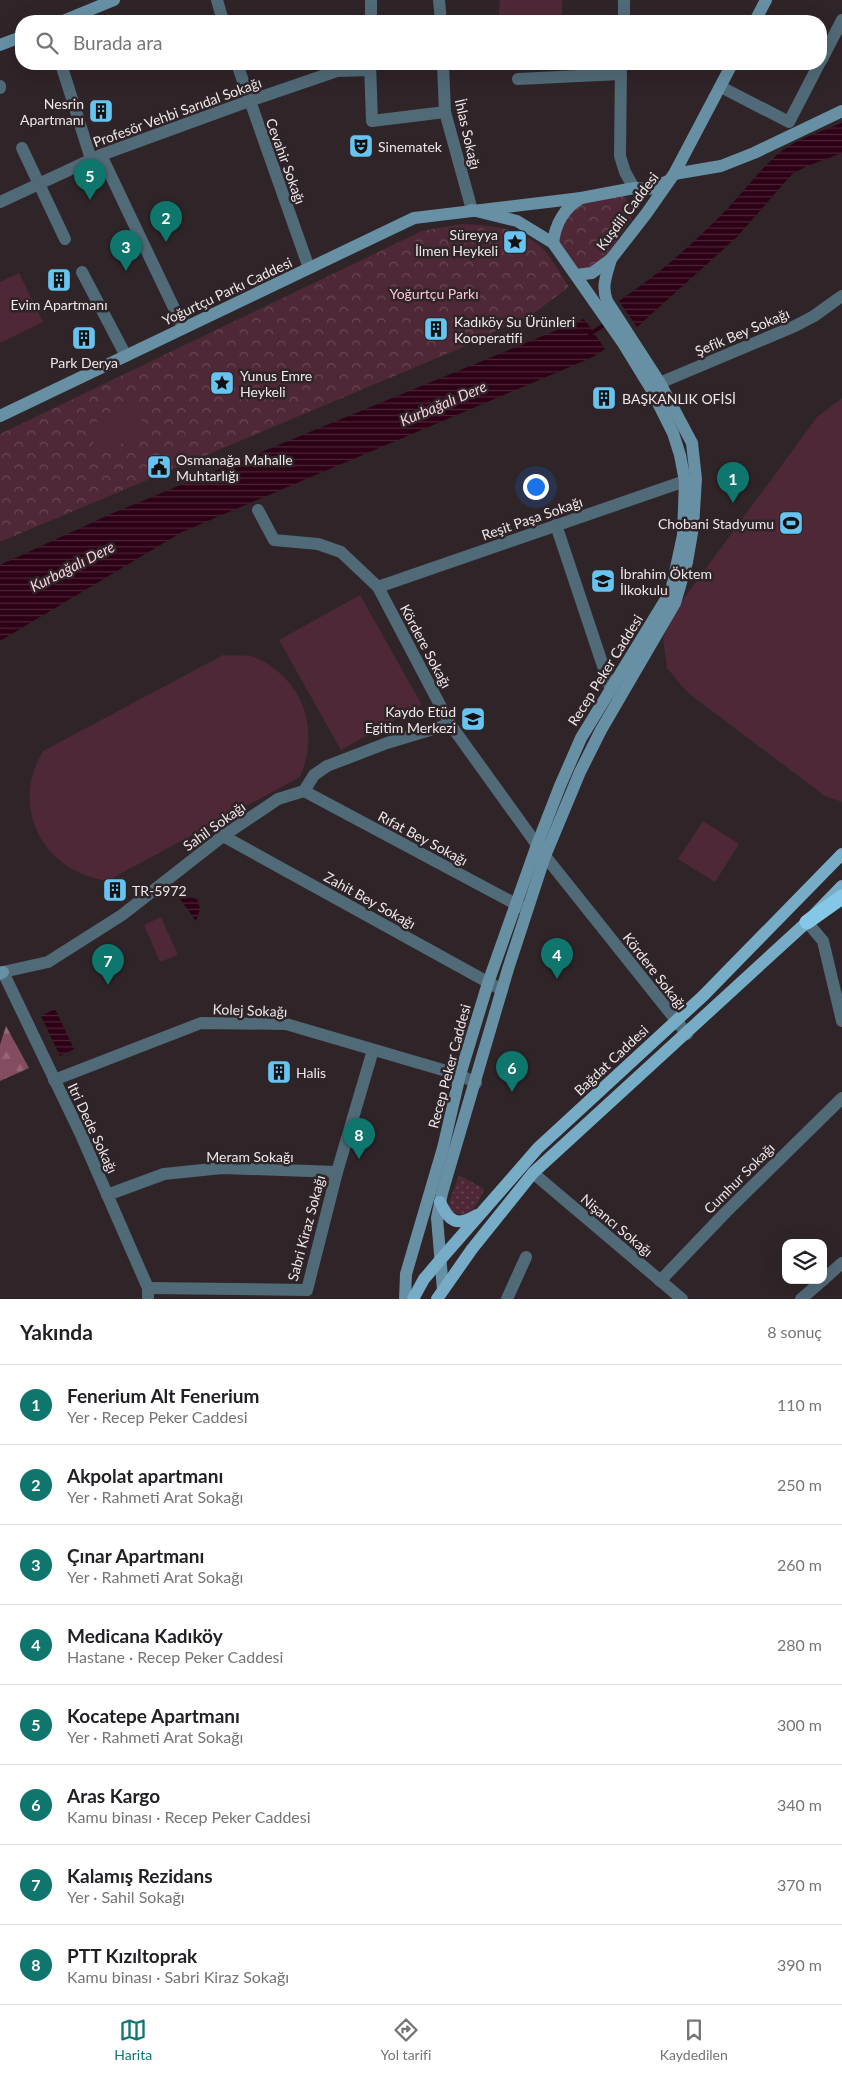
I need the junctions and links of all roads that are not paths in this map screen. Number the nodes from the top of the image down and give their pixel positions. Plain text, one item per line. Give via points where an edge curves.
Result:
1 (114, 0) edge
2 (217, 0) edge
3 (371, 0) edge
4 (440, 0) edge
5 (624, 0) edge
6 (766, 0) edge
7 (78, 15) edge
8 (222, 15) edge
9 (371, 15) edge
10 (440, 15) edge
11 (624, 15) edge
12 (758, 15) edge
13 (842, 20) edge
14 (15, 39) edge
15 (0, 45) edge
16 (827, 49) edge
17 (63, 70) edge
18 (239, 70) edge
19 (345, 70) edge
20 (370, 70) edge
21 (443, 70) edge
22 (611, 70) edge
23 (621, 70) edge
24 (729, 70) edge
25 (816, 70) edge
26 (518, 79) dead end
27 (721, 87) junction
28 (249, 101) junction
29 (842, 111) edge
30 (445, 112) junction
31 (789, 122) junction
32 (803, 131) junction
33 (22, 148) dead end
34 (96, 157) junction
35 (674, 174) junction
36 (39, 184) junction
37 (634, 188) junction
38 (581, 198) junction
39 (0, 202) edge
40 (472, 210) junction
41 (646, 214) junction
42 (65, 239) dead end
43 (553, 243) junction
44 (611, 259) junction
45 (309, 268) junction
46 (82, 272) dead end
47 (576, 275) junction
48 (842, 296) edge
49 (602, 303) junction
50 (184, 327) junction
51 (126, 356) junction
52 (655, 385) junction
53 (0, 416) edge
54 (691, 480) junction
55 (258, 510) dead end
56 (556, 525) junction
57 (378, 587) junction
58 (616, 693) junction
59 (450, 724) junction
60 (304, 791) junction
61 (223, 836) junction
62 (537, 845) junction
63 (842, 854) edge
64 (545, 856) junction
65 (842, 886) edge
66 (842, 897) edge
67 (522, 908) junction
68 (808, 922) junction
69 (1, 973) edge
70 (488, 983) junction
71 (502, 990) junction
72 (675, 1021) junction
73 (842, 1021) edge
74 (687, 1034) junction
75 (373, 1050) junction
76 (460, 1075) junction
77 (54, 1080) junction
78 (476, 1083) junction
79 (842, 1098) edge
80 (337, 1172) junction
81 (533, 1173) junction
82 (107, 1195) junction
83 (440, 1202) junction
84 (482, 1213) junction
85 (526, 1257) dead end
86 (441, 1259) junction
87 (842, 1263) edge
88 (827, 1276) edge
89 (660, 1281) junction
90 (818, 1284) edge
91 (148, 1293) edge
92 (440, 1294) edge
93 (405, 1299) edge
94 (413, 1299) edge
95 (507, 1299) edge
96 (682, 1299) edge
97 (801, 1299) edge

1 - 7 main road
2 - 8 street
3 - 9 street
4 - 10 street
5 - 11 street
6 - 12 main road
13 - 16 street
14 - 15 main road
17 - 34 street
18 - 28 street, Cevahir Sokağı
19 - 28 street, Profesör Vehbi Sarıdal Sokağı
20 - 30 street via 372,121
21 - 30 street, İhlas Sokağı
22 - 26 street
23 - 37 street via 620,156
24 - 27 main road, Kuşdili Caddesi
25 - 31 street
27 - 31 street
27 - 35 main road, Kuşdili Caddesi
28 - 34 street, Profesör Vehbi Sarıdal Sokağı
28 - 45 street, Cevahir Sokağı
29 - 32 main road
30 - 40 street, İhlas Sokağı
31 - 32 street
32 - 35 main road via 721,166
33 - 36 street
34 - 36 street, Profesör Vehbi Sarıdal Sokağı
34 - 50 street
35 - 37 main road, Kuşdili Caddesi via 655,188
35 - 41 main road, Kuşdili Caddesi
36 - 39 street, Profesör Vehbi Sarıdal Sokağı
36 - 42 street
37 - 38 main road, Yoğurtçu Parkı Caddesi
37 - 41 main road via 644,199
38 - 40 main road, Yoğurtçu Parkı Caddesi
38 - 43 main road via 569,206 554,233
40 - 43 main road, Yoğurtçu Parkı Caddesi via 517,221
40 - 45 main road, Yoğurtçu Parkı Caddesi via 414,218
41 - 44 main road, Kuşdili Caddesi
43 - 47 main road, Recep Peker Caddesi
44 - 47 main road, Kuşdili Caddesi via 592,273
44 - 49 main road, Recep Peker Caddesi
45 - 50 main road, Yoğurtçu Parkı Caddesi
46 - 51 street
47 - 49 main road, Recep Peker Caddesi
48 - 52 street, Şefik Bey Sokağı via 814,316 779,333
49 - 52 main road, Recep Peker Caddesi
50 - 51 main road, Yoğurtçu Parkı Caddesi
51 - 53 main road, Yoğurtçu Parkı Caddesi
52 - 54 main road, Recep Peker Caddesi
54 - 56 street, Reşit Paşa Sokağı
54 - 58 main road, Recep Peker Caddesi via 671,591
55 - 57 street, Kördere Sokağı via 274,540 318,544 341,552
56 - 57 street, Reşit Paşa Sokağı
56 - 58 street
57 - 59 street, Kördere Sokağı
58 - 62 main road, Recep Peker Caddesi via 581,738
58 - 64 main road, Recep Peker Caddesi
59 - 60 street via 327,766 314,775
59 - 62 street, Kördere Sokağı
60 - 61 street, Sahil Sokağı via 278,799
60 - 67 street, Rıfat Bey Sokağı
61 - 69 street, Sahil Sokağı via 122,915 48,962
61 - 70 street, Zahit Bey Sokağı
62 - 64 street
62 - 67 main road, Recep Peker Caddesi
63 - 72 main road, Bağdat Caddesi
64 - 67 main road, Recep Peker Caddesi
64 - 72 street, Kördere Sokağı
65 - 68 main road
66 - 68 highway
67 - 70 main road, Recep Peker Caddesi
67 - 71 main road, Recep Peker Caddesi
68 - 73 street via 823,941
68 - 74 main road
69 - 77 street, Itri Dede Sokağı
70 - 71 street, Zahit Bey Sokağı
70 - 76 main road, Recep Peker Caddesi
71 - 78 main road, Recep Peker Caddesi
72 - 74 street, Kördere Sokağı
72 - 84 main road, Bağdat Caddesi via 538,1148
74 - 81 main road
75 - 76 street, Kolej Sokağı
75 - 77 street, Kolej Sokağı via 286,1024 201,1023
75 - 80 street, Sabri Kiraz Sokağı
76 - 78 street, Kolej Sokağı
76 - 93 main road, Recep Peker Caddesi via 443,1148 406,1274
77 - 82 street, Itri Dede Sokağı
78 - 83 main road, Recep Peker Caddesi
79 - 89 street, Cumhur Sokağı
80 - 82 street, Meram Sokağı via 222,1168 164,1174
80 - 91 street, Sabri Kiraz Sokağı via 307,1290
81 - 89 street, Nişancı Sokağı
81 - 92 main road
82 - 91 street, Itri Dede Sokağı
83 - 84 main road via 446,1215 458,1222
83 - 86 main road, Recep Peker Caddesi via 437,1218
84 - 86 main road, Bağdat Caddesi
85 - 95 street
86 - 92 main road, Recep Peker Caddesi
86 - 94 main road, Bağdat Caddesi
87 - 88 street
89 - 96 street, Nişancı Sokağı
90 - 97 street

